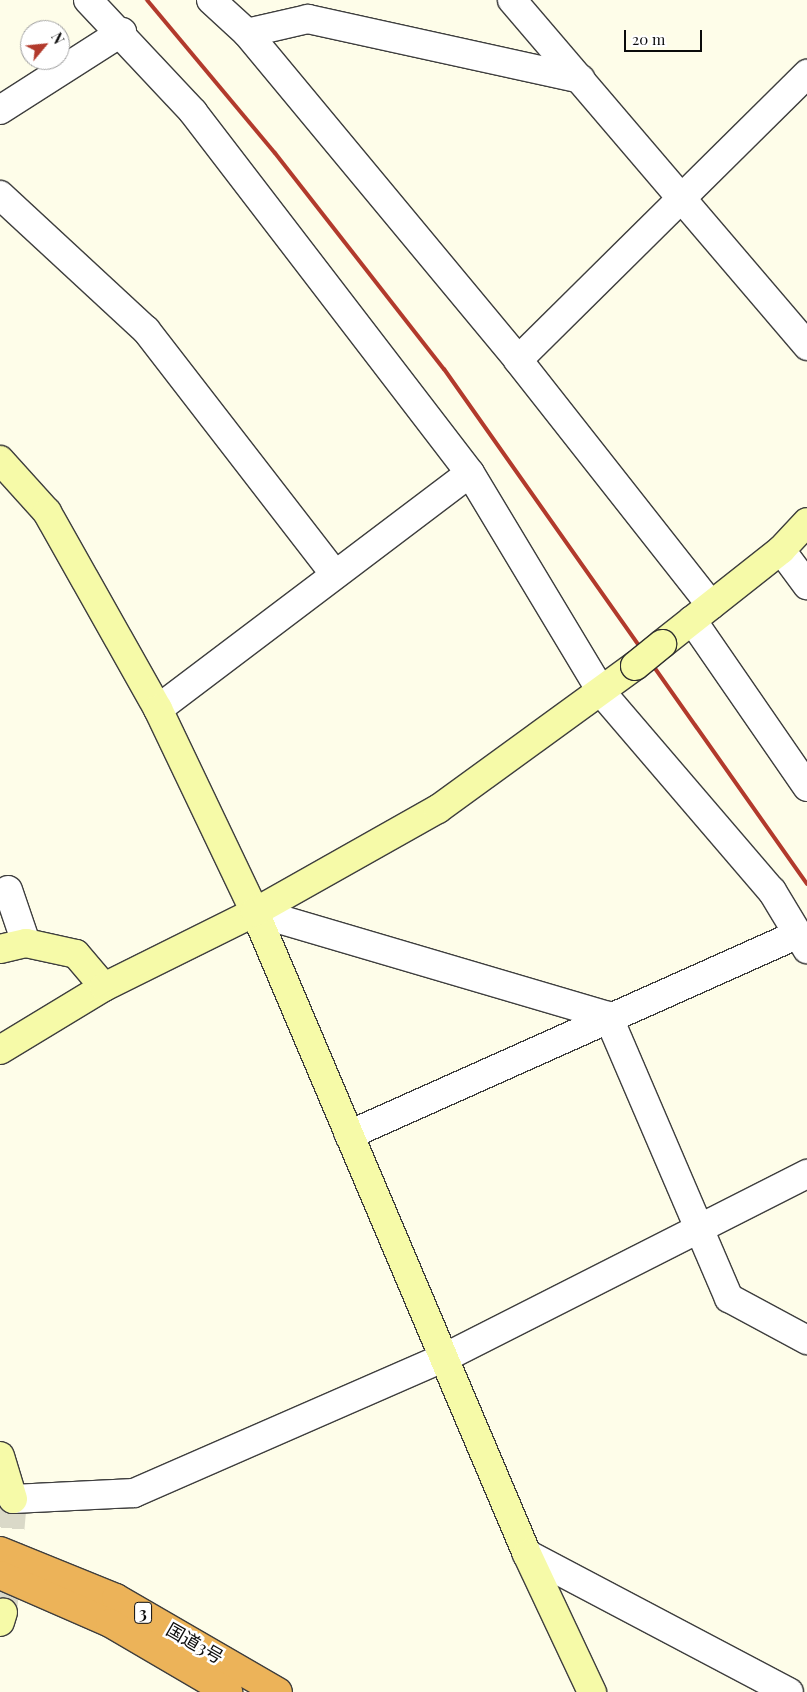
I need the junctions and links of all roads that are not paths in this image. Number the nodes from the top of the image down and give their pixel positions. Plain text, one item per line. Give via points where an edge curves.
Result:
1 (88, 0) edge
2 (211, 0) edge
3 (512, 0) edge
4 (122, 32) junction
5 (247, 33) junction
6 (807, 74) edge
7 (580, 79) junction
8 (0, 110) edge
9 (0, 195) edge
10 (683, 200) junction
11 (807, 346) edge
12 (518, 360) junction
13 (0, 460) edge
14 (470, 473) junction
15 (807, 522) edge
16 (781, 550) junction
17 (334, 573) junction
18 (807, 585) edge
19 (701, 612) junction
20 (602, 692) junction
21 (158, 709) junction
22 (807, 787) edge
23 (8, 890) dead end
24 (254, 912) junction
25 (802, 942) edge
26 (26, 943) junction
27 (0, 949) edge
28 (104, 987) junction
29 (608, 1016) junction
30 (0, 1050) edge
31 (349, 1135) junction
32 (807, 1174) edge
33 (700, 1230) junction
34 (807, 1340) edge
35 (446, 1357) junction
36 (0, 1456) edge
37 (0, 1551) edge
38 (527, 1554) junction
39 (0, 1576) edge
40 (228, 1692) edge
41 (278, 1692) edge
42 (592, 1692) edge
43 (789, 1692) edge

1 - 4 street
2 - 5 street
3 - 7 street
4 - 8 street
4 - 14 street via 193,112
5 - 7 street via 308,19
5 - 12 street
6 - 10 street
7 - 10 street
9 - 17 street via 146,330
10 - 11 street
10 - 12 street
12 - 19 street
13 - 21 street via 46,512
14 - 17 street
14 - 20 street
15 - 16 street
16 - 18 street
16 - 19 street
17 - 21 street
19 - 20 street, bridge
19 - 22 street
20 - 24 street via 438,809
20 - 25 street via 772,891
21 - 24 street
23 - 26 street
24 - 28 street
24 - 29 street
24 - 31 street
25 - 29 street
26 - 27 street
26 - 28 street via 76,954
28 - 30 street
29 - 31 street
29 - 33 street
31 - 35 street
32 - 33 street
33 - 34 street via 729,1298
33 - 35 street
35 - 36 street via 134,1493 13,1499
35 - 38 street
37 - 41 highway, 国道3号 / 3 via 116,1598
38 - 42 street
38 - 43 street
39 - 40 highway, 国道3号 / 3 via 110,1623

